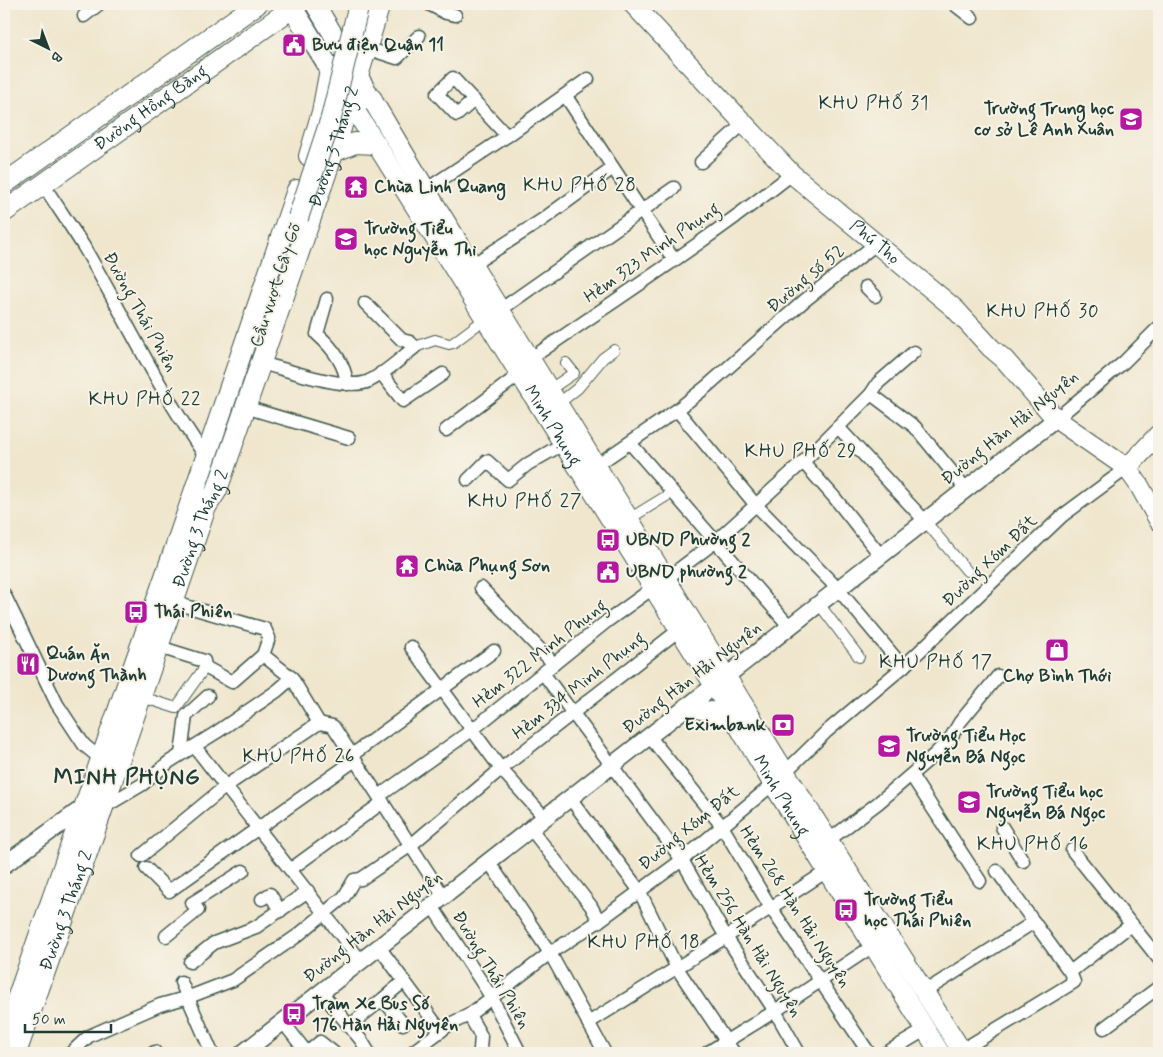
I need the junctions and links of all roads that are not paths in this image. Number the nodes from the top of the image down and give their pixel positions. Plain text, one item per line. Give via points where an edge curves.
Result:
1 (99, 4) edge
2 (234, 4) edge
3 (257, 4) edge
4 (315, 4) edge
5 (359, 4) edge
6 (380, 4) edge
7 (429, 4) edge
8 (633, 4) edge
9 (954, 4) edge
10 (289, 5) edge
11 (455, 15) dead end
12 (84, 16) dead end
13 (972, 18) dead end
14 (420, 36) dead end
15 (366, 48) junction
16 (330, 69) junction
17 (358, 76) junction
18 (588, 79) dead end
19 (565, 95) junction
20 (372, 99) junction
21 (348, 100) junction
22 (474, 100) dead end
23 (323, 105) junction
24 (744, 123) junction
25 (507, 136) junction
26 (376, 144) junction
27 (333, 152) junction
28 (701, 162) dead end
29 (613, 168) junction
30 (4, 172) edge
31 (792, 174) junction
32 (4, 184) edge
33 (43, 184) junction
34 (674, 188) dead end
35 (418, 195) junction
36 (4, 199) edge
37 (4, 212) edge
38 (642, 212) junction
39 (876, 244) junction
40 (674, 260) junction
41 (472, 265) junction
42 (327, 299) dead end
43 (365, 303) dead end
44 (492, 314) junction
45 (1159, 327) edge
46 (415, 346) junction
47 (614, 350) dead end
48 (914, 352) dead end
49 (530, 359) junction
50 (261, 363) junction
51 (566, 363) dead end
52 (381, 373) junction
53 (443, 374) dead end
54 (520, 374) junction
55 (347, 384) junction
56 (871, 394) junction
57 (554, 397) junction
58 (246, 407) junction
59 (677, 410) junction
60 (1056, 419) junction
61 (838, 427) junction
62 (446, 430) dead end
63 (1159, 434) edge
64 (349, 438) dead end
65 (630, 443) junction
66 (563, 444) junction
67 (206, 457) junction
68 (803, 462) junction
69 (1127, 468) junction
70 (589, 470) junction
71 (468, 480) dead end
72 (966, 490) junction
73 (673, 492) junction
74 (208, 498) junction
75 (755, 504) junction
76 (629, 519) junction
77 (1159, 521) edge
78 (925, 522) junction
79 (715, 542) junction
80 (881, 556) junction
81 (967, 571) dead end
82 (660, 584) junction
83 (481, 588) dead end
84 (838, 589) junction
85 (4, 594) edge
86 (175, 603) junction
87 (819, 604) junction
88 (790, 626) junction
89 (679, 630) junction
90 (159, 647) junction
91 (411, 647) dead end
92 (494, 651) dead end
93 (262, 655) junction
94 (859, 656) dead end
95 (205, 667) junction
96 (903, 667) junction
97 (548, 669) junction
98 (998, 676) dead end
99 (292, 678) junction
100 (720, 681) junction
101 (442, 690) junction
102 (208, 696) dead end
103 (142, 697) junction
104 (688, 707) junction
105 (572, 713) junction
106 (735, 720) junction
107 (319, 723) junction
108 (472, 730) junction
109 (649, 736) junction
110 (195, 747) junction
111 (181, 754) junction
112 (354, 757) junction
113 (101, 759) junction
114 (611, 766) junction
115 (501, 769) junction
116 (911, 775) junction
117 (779, 778) junction
118 (226, 786) junction
119 (570, 798) junction
120 (381, 799) junction
121 (94, 807) junction
122 (544, 818) junction
123 (722, 826) junction
124 (1002, 826) dead end
125 (260, 829) junction
126 (531, 829) junction
127 (829, 840) junction
128 (411, 845) junction
129 (1072, 850) dead end
130 (682, 860) junction
131 (1023, 861) dead end
132 (489, 862) junction
133 (4, 865) edge
134 (291, 869) junction
135 (243, 871) dead end
136 (827, 871) junction
137 (997, 871) dead end
138 (980, 881) dead end
139 (639, 890) junction
140 (308, 891) junction
141 (262, 899) dead end
142 (438, 901) junction
143 (771, 908) junction
144 (280, 911) junction
145 (324, 912) junction
146 (599, 921) junction
147 (1034, 922) junction
148 (1132, 924) junction
149 (166, 936) dead end
150 (726, 937) junction
151 (873, 946) junction
152 (380, 947) junction
153 (550, 953) junction
154 (1159, 959) edge
155 (362, 961) junction
156 (190, 962) dead end
157 (677, 968) junction
158 (1072, 977) junction
159 (404, 981) junction
160 (820, 981) junction
161 (182, 982) dead end
162 (1159, 986) edge
163 (321, 992) junction
164 (924, 992) junction
165 (189, 997) junction
166 (492, 998) junction
167 (383, 999) junction
168 (775, 1011) junction
169 (469, 1016) junction
170 (283, 1022) junction
171 (588, 1023) junction
172 (403, 1024) dead end
173 (349, 1026) junction
174 (1104, 1028) dead end
175 (925, 1030) junction
176 (441, 1031) junction
177 (4, 1036) edge
178 (726, 1041) junction
179 (963, 1052) edge
180 (16, 1053) edge
181 (71, 1053) edge
182 (212, 1053) edge
183 (243, 1053) edge
184 (334, 1053) edge
185 (369, 1053) edge
186 (411, 1053) edge
187 (483, 1053) edge
188 (520, 1053) edge
189 (606, 1053) edge
190 (707, 1053) edge
191 (734, 1053) edge
192 (799, 1053) edge
193 (869, 1053) edge
194 (886, 1053) edge
195 (940, 1053) edge

1 - 12 street
2 - 30 main road, Đường Hồng Bàng
3 - 32 main road
4 - 17 main road, Minh Phụng
5 - 74 main road, Cầu vượt Cây Gõ, bridge via 321,151
6 - 15 main road, Đường 3 Tháng 2
7 - 11 street
8 - 24 main road, Phú Thọ
9 - 13 street
10 - 16 main road, Minh Phụng
10 - 33 main road, Đường Hồng Bàng via 233,57
10 - 36 main road
14 - 15 street via 397,58
15 - 17 main road, Đường 3 Tháng 2
16 - 21 main road, Minh Phụng
16 - 23 main road, Đường 3 Tháng 2
17 - 20 main road, Minh Phụng
17 - 21 main road, Đường 3 Tháng 2
18 - 19 street
19 - 25 street
19 - 29 street
20 - 21 main road
20 - 35 main road, Minh Phụng
21 - 23 main road
21 - 26 main road, Minh Phụng
21 - 27 main road, Đường 3 Tháng 2
22 - 25 street
23 - 67 main road, Đường 3 Tháng 2 via 305,169
24 - 28 street
24 - 31 main road, Phú Thọ
25 - 35 street
26 - 27 main road via 355,143
26 - 35 main road, Minh Phụng
27 - 50 main road, Đường 3 Tháng 2
29 - 38 street
29 - 41 street via 542,220
31 - 39 main road, Phú Thọ
31 - 40 street, Hẻm 323 Minh Phụng
33 - 37 main road, Đường Hồng Bàng
33 - 67 street, Đường Thái Phiên
34 - 38 street
35 - 41 main road, Minh Phụng
35 - 44 main road, Minh Phụng
38 - 40 street
38 - 44 street
39 - 59 street, Đường số 52
39 - 60 main road, Phú Thọ via 954,308
40 - 49 street, Hẻm 323 Minh Phụng
41 - 44 main road, Minh Phụng
42 - 55 street via 317,334 331,346 346,372
43 - 46 street via 402,340
44 - 46 street via 453,343 435,340
44 - 49 main road, Minh Phụng
44 - 54 main road, Minh Phụng
45 - 60 street, Đường Hàn Hải Nguyên via 1124,362
46 - 52 street
47 - 57 street via 578,388
48 - 56 street, Hẻm 322 Minh Phụng via 878,383
49 - 57 main road, Minh Phụng
50 - 55 street
50 - 58 main road, Đường 3 Tháng 2
51 - 57 street via 574,373
52 - 53 street via 403,400
52 - 55 street via 369,382
54 - 62 street
54 - 66 main road, Minh Phụng
56 - 61 street, Hẻm 322 Minh Phụng
56 - 72 street via 915,427
57 - 70 main road, Minh Phụng
58 - 64 street
58 - 74 main road, Đường 3 Tháng 2 via 217,490
59 - 65 street, Đường số 52
59 - 75 street
60 - 69 main road, Phú Thọ
60 - 72 street, Đường Hàn Hải Nguyên
61 - 68 street, Hẻm 322 Minh Phụng
61 - 78 street
63 - 69 main road
65 - 70 street, Đường số 52
65 - 73 street
66 - 70 main road, Minh Phụng
66 - 71 street via 508,480 487,461
67 - 113 main road, Đường 3 Tháng 2
68 - 75 street, Hẻm 322 Minh Phụng
68 - 80 street
69 - 77 main road
69 - 96 street, Đường Xóm Đất via 1062,516
70 - 76 main road, Minh Phụng
70 - 82 main road, Minh Phụng
72 - 78 street, Đường Hàn Hải Nguyên
73 - 76 street
73 - 79 street
74 - 86 main road, Đường 3 Tháng 2
75 - 79 street, Hẻm 322 Minh Phụng
75 - 84 street
76 - 82 main road, Minh Phụng
78 - 80 street, Đường Hàn Hải Nguyên
78 - 81 street
79 - 82 street, Hẻm 322 Minh Phụng
79 - 88 street
80 - 84 street, Đường Hàn Hải Nguyên
82 - 89 main road, Minh Phụng
82 - 97 street, Hẻm 322 Minh Phụng
82 - 100 main road, Minh Phụng
83 - 97 street, Hẻm 256 Hàn Hải Nguyên
84 - 87 street, Đường Hàn Hải Nguyên
84 - 96 street
85 - 113 street via 57,704 84,745
86 - 90 main road, Đường 3 Tháng 2
86 - 93 street via 265,629 269,638
87 - 88 street, Đường Hàn Hải Nguyên
87 - 94 street
88 - 100 street, Đường Hàn Hải Nguyên
89 - 100 main road, Minh Phụng
89 - 105 street, Hẻm 334 Minh Phụng
90 - 95 street via 204,661
90 - 103 main road, Đường 3 Tháng 2
91 - 101 street
92 - 101 street
93 - 95 street via 232,682
93 - 99 street, Đường Thái Phiên
95 - 103 street via 176,708
96 - 117 street, Đường Xóm Đất via 826,732
97 - 105 street, Hẻm 256 Hàn Hải Nguyên
97 - 108 street, Hẻm 322 Minh Phụng
98 - 116 street via 950,739
99 - 107 street, Đường Thái Phiên
99 - 110 street
100 - 104 street, Đường Hàn Hải Nguyên
100 - 106 main road, Minh Phụng
100 - 117 main road, Minh Phụng
101 - 108 street
101 - 112 street
102 - 111 street via 186,716
103 - 121 main road, Đường 3 Tháng 2
104 - 106 main road via 709,710
104 - 109 street, Đường Hàn Hải Nguyên
105 - 114 street, Hẻm 256 Hàn Hải Nguyên
105 - 115 street, Hẻm 334 Minh Phụng
106 - 117 main road, Minh Phụng
107 - 112 street, Đường Thái Phiên via 333,726
107 - 118 street
108 - 115 street
108 - 120 street, Hẻm 322 Minh Phụng
109 - 114 street, Đường Hàn Hải Nguyên
109 - 123 street, Hẻm 268 Hàn Hải Nguyên
110 - 111 street
110 - 118 street
111 - 121 street via 143,784
112 - 120 street, Đường Thái Phiên
112 - 125 street
113 - 121 main road, Đường 3 Tháng 2
114 - 119 street, Đường Hàn Hải Nguyên
114 - 130 street, Hẻm 256 Hàn Hải Nguyên
115 - 122 street
115 - 128 street, Hẻm 334 Minh Phụng
116 - 127 street
116 - 138 street
117 - 123 street, Đường Xóm Đất
117 - 127 main road, Minh Phụng
117 - 136 main road, Minh Phụng
118 - 125 street
118 - 125 street via 144,862 168,891
119 - 122 street, Đường Hàn Hải Nguyên
119 - 139 street
120 - 128 street, Đường Thái Phiên
120 - 134 street, Hẻm 322 Minh Phụng
121 - 133 street
121 - 177 main road, Đường 3 Tháng 2
121 - 180 main road, Đường 3 Tháng 2
122 - 126 street, Đường Hàn Hải Nguyên
123 - 130 street, Đường Xóm Đất
123 - 143 street, Hẻm 268 Hàn Hải Nguyên
124 - 131 street
125 - 134 street
126 - 132 street, Đường Hàn Hải Nguyên
126 - 146 street
127 - 164 main road, Minh Phụng
128 - 142 street, Đường Thái Phiên
128 - 145 street, Hẻm 334 Minh Phụng via 361,879 354,880 344,897
129 - 148 street
130 - 139 street, Đường Xóm Đất
130 - 150 street, Hẻm 256 Hàn Hải Nguyên
132 - 142 street, Đường Hàn Hải Nguyên
132 - 153 street
134 - 140 street
135 - 149 street via 192,903 198,910
136 - 143 street
136 - 151 main road, Minh Phụng
137 - 147 street
139 - 146 street, Đường Xóm Đất
139 - 157 street
140 - 144 street
140 - 145 street
141 - 144 street via 270,894
142 - 152 street, Đường Hàn Hải Nguyên
142 - 166 street, Đường Thái Phiên
143 - 150 street
143 - 160 street, Hẻm 268 Hàn Hải Nguyên
144 - 156 street via 256,927 214,944
145 - 155 street
145 - 165 street, Hẻm 334 Minh Phụng via 297,936 233,980
146 - 153 street, Đường Xóm Đất
147 - 158 street
147 - 164 street
148 - 154 street
148 - 158 street
150 - 157 street
150 - 168 street, Hẻm 256 Hàn Hải Nguyên
151 - 160 street
151 - 175 main road, Minh Phụng
152 - 155 street, Đường Hàn Hải Nguyên
152 - 159 street
153 - 166 street, Đường Xóm Đất
153 - 171 street
155 - 163 street, Đường Hàn Hải Nguyên
157 - 171 street
157 - 178 street
158 - 179 street
159 - 167 street
159 - 176 street
160 - 168 street
160 - 193 street, Hẻm 268 Hàn Hải Nguyên
161 - 165 street
162 - 174 street
163 - 170 street, Đường Hàn Hải Nguyên
163 - 173 street
164 - 179 main road, Minh Phụng
165 - 181 street, Hẻm 334 Minh Phụng via 160,1005 89,1036
165 - 182 street
166 - 169 street, Đường Xóm Đất
166 - 188 street, Đường Thái Phiên
167 - 172 street
167 - 173 street
168 - 178 street
168 - 192 street, Hẻm 256 Hàn Hải Nguyên
169 - 176 street, Đường Xóm Đất
169 - 187 street via 481,1036 480,1049
170 - 183 street, Đường Hàn Hải Nguyên
170 - 184 street via 307,1053 320,1042
171 - 189 street
173 - 185 street
175 - 194 street
175 - 195 main road, Minh Phụng
176 - 186 street, Đường Xóm Đất
178 - 190 street
178 - 191 street

